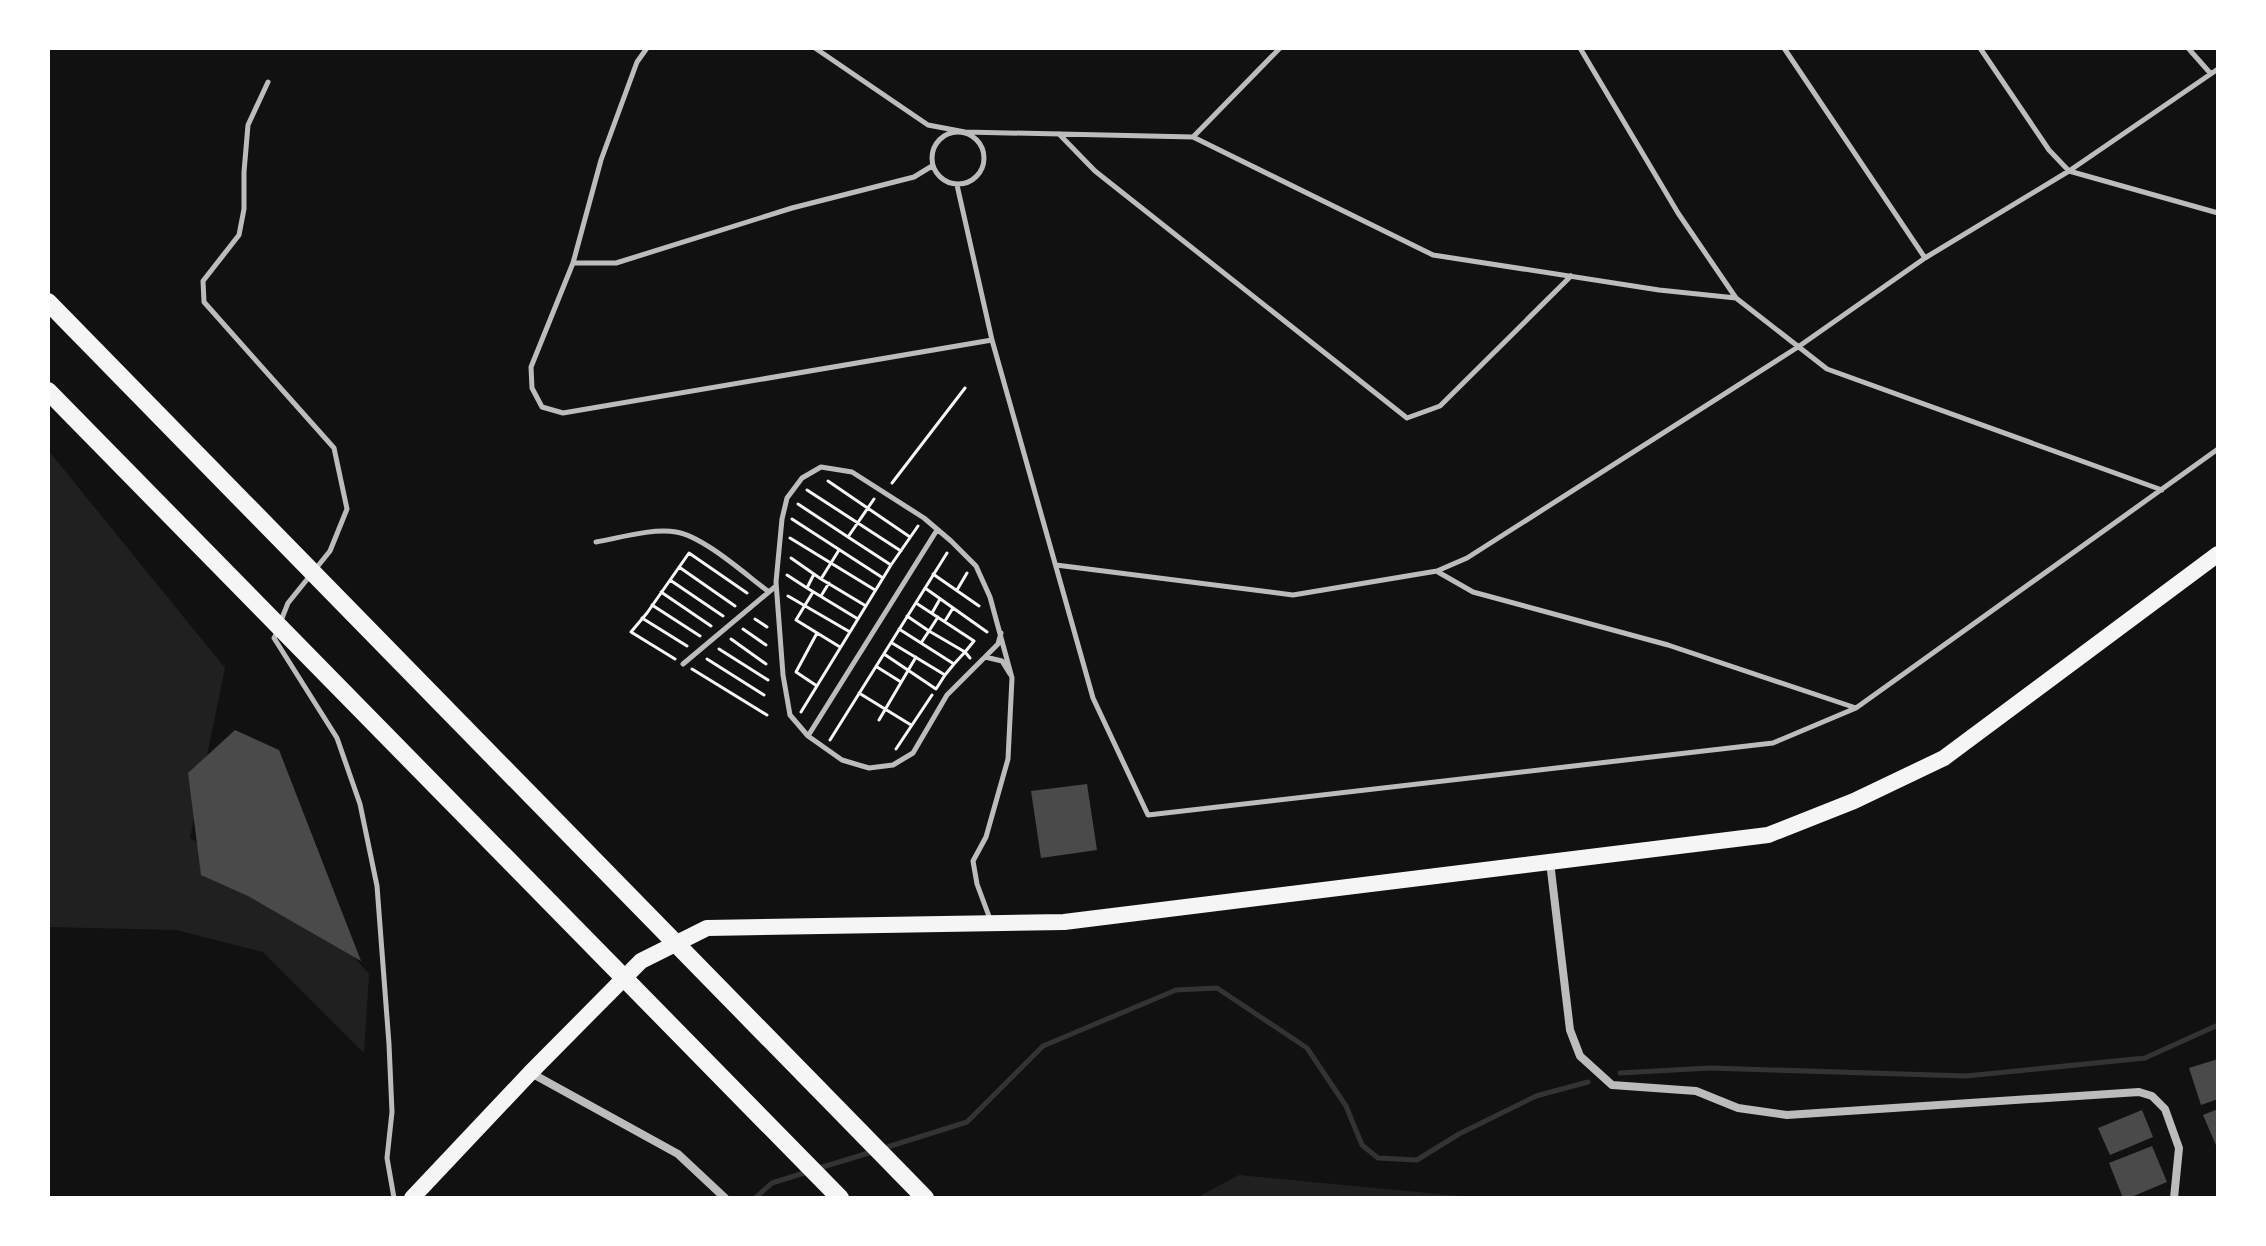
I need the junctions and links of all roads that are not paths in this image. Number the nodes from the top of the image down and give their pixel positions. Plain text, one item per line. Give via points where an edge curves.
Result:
1 (647, 48) edge
2 (815, 48) edge
3 (1280, 48) edge
4 (1580, 48) edge
5 (1784, 48) edge
6 (1980, 48) edge
7 (2188, 48) edge
8 (2218, 69) edge
9 (2211, 74) junction
10 (268, 82) dead end
11 (965, 132) junction
12 (1058, 133) junction
13 (1193, 137) junction
14 (932, 166) junction
15 (2069, 171) junction
16 (957, 185) junction
17 (2218, 213) edge
18 (1925, 258) junction
19 (573, 263) junction
20 (1571, 276) junction
21 (1736, 298) junction
22 (48, 302) edge
23 (992, 340) junction
24 (1798, 347) junction
25 (48, 391) edge
26 (2218, 449) edge
27 (2162, 490) junction
28 (937, 530) junction
29 (596, 542) dead end
30 (2218, 554) edge
31 (1056, 565) junction
32 (1437, 571) junction
33 (776, 588) junction
34 (769, 592) junction
35 (1001, 633) junction
36 (985, 657) junction
37 (683, 664) road end
38 (1012, 678) junction
39 (1856, 708) junction
40 (808, 736) junction
41 (1550, 862) junction
42 (992, 924) junction
43 (530, 1073) junction
44 (394, 1198) edge
45 (412, 1198) edge
46 (725, 1198) edge
47 (840, 1198) edge
48 (925, 1198) edge
49 (2174, 1198) edge

1 - 19 lane via 601,160
2 - 11 lane via 928,125
3 - 13 lane
4 - 21 lane via 1678,213
5 - 18 lane
6 - 15 lane
7 - 9 lane
8 - 9 lane
9 - 15 lane
10 - 44 lane via 248,125 239,235 203,281 204,302 334,448 347,509 330,551 288,603 274,638 337,738 360,804 377,886 391,1098 387,1158
11 - 12 lane
11 - 14 lane via 940,138
11 - 16 lane via 975,137 984,161 977,177
12 - 13 lane
12 - 20 lane via 1095,171 1407,418 1440,406
13 - 20 lane via 1433,255
14 - 16 lane via 938,177
14 - 19 lane via 914,177 792,208 616,263
15 - 17 lane
15 - 18 lane
16 - 23 lane
18 - 24 lane
19 - 23 lane via 531,367 532,388 542,407 563,413
20 - 21 lane
21 - 24 lane
22 - 48 highway
23 - 31 lane
24 - 27 lane via 1827,369
24 - 32 lane via 1467,558
25 - 47 highway
26 - 27 lane
27 - 39 lane
28 - 33 lane via 852,472 821,467 802,478 787,498
28 - 35 lane via 973,563
28 - 40 lane
29 - 34 lane via 676,532 701,542
30 - 41 main road via 1944,758 1854,801 1768,835
31 - 32 lane via 1293,595
31 - 39 lane via 1093,698 1148,815 1773,743
32 - 39 lane via 1473,592 1668,645
33 - 34 lane
33 - 40 lane via 790,715
34 - 37 lane
35 - 36 lane
35 - 38 lane
36 - 38 lane via 1002,661
36 - 40 lane via 947,695 913,753 893,765 869,768 842,760
38 - 42 lane via 1008,759 986,837 973,861
41 - 42 main road via 1064,922
41 - 49 street via 1570,1030 1580,1056 1612,1085 1696,1091 1738,1108 1787,1115 2139,1092 2165,1109 2179,1148
42 - 43 main road via 707,928 641,961
43 - 45 main road
43 - 46 street via 678,1154

